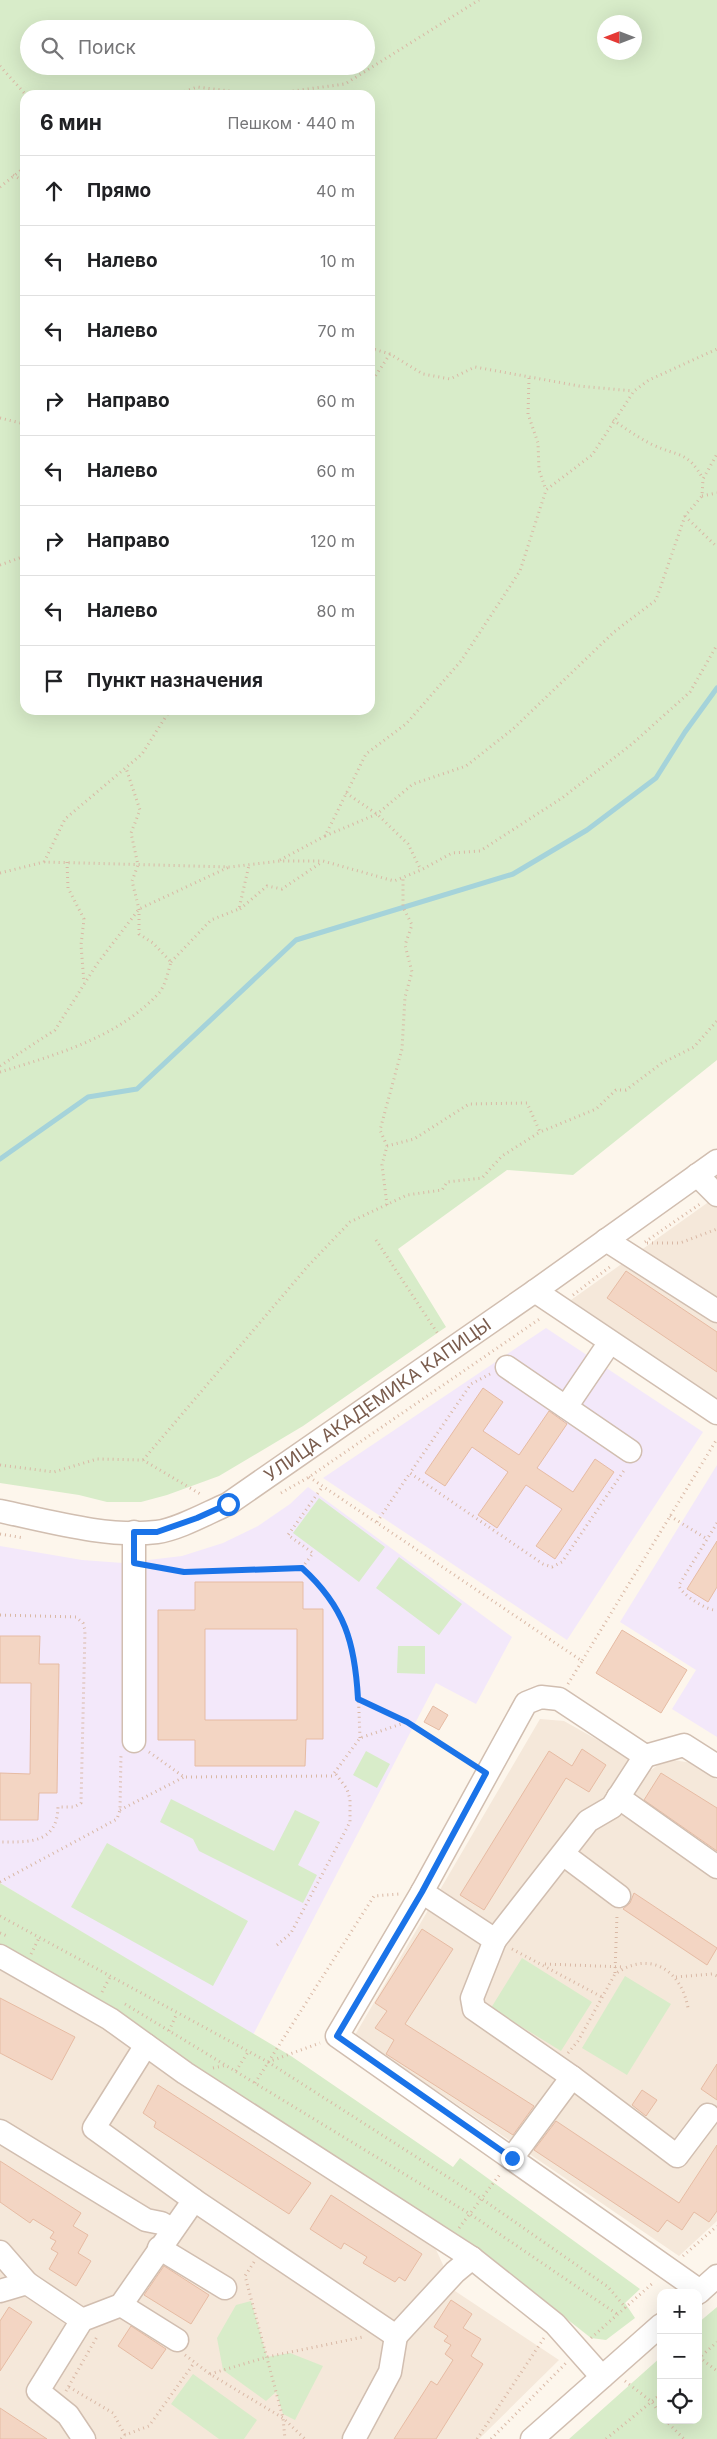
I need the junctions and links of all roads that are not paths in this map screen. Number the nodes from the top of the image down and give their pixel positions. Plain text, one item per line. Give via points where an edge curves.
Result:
1 (717, 1161) edge
2 (697, 1174) junction
3 (717, 1195) edge
4 (606, 1240) junction
5 (535, 1291) junction
6 (717, 1311) edge
7 (610, 1342) junction
8 (506, 1366) road end
9 (566, 1407) junction
10 (717, 1413) edge
11 (630, 1451) road end
12 (0, 1511) edge
13 (134, 1532) junction
14 (127, 1748) road end
15 (645, 1756) junction
16 (717, 1766) edge
17 (618, 1797) junction
18 (562, 1854) junction
19 (717, 1867) edge
20 (422, 1892) junction
21 (619, 1896) road end
22 (495, 1940) junction
23 (4, 1946) edge
24 (156, 2041) junction
25 (564, 2072) junction
26 (708, 2115) dead end
27 (0, 2131) edge
28 (508, 2163) junction
29 (194, 2200) junction
30 (172, 2229) junction
31 (159, 2248) junction
32 (0, 2252) edge
33 (472, 2258) junction
34 (717, 2276) edge
35 (27, 2283) junction
36 (225, 2288) dead end
37 (695, 2289) edge
38 (702, 2289) edge
39 (0, 2290) edge
40 (121, 2305) junction
41 (82, 2320) junction
42 (388, 2329) junction
43 (657, 2329) edge
44 (177, 2340) road end
45 (611, 2377) junction
46 (84, 2439) edge
47 (354, 2439) edge
48 (532, 2439) edge

1 - 2 street, УЛИЦА АКАДЕМИКА КАПИЦЫ
2 - 3 street
2 - 4 street, УЛИЦА АКАДЕМИКА КАПИЦЫ
4 - 5 street, УЛИЦА АКАДЕМИКА КАПИЦЫ
4 - 6 street
5 - 7 street
5 - 13 street, УЛИЦА АКАДЕМИКА КАПИЦЫ via 228,1504 157,1532
7 - 9 street
7 - 10 street
8 - 9 street
9 - 11 street
12 - 13 street, УЛИЦА АКАДЕМИКА КАПИЦЫ via 114,1532
13 - 14 street
15 - 16 street via 684,1745
15 - 17 street
15 - 20 street via 559,1699 541,1697 526,1703
17 - 18 street via 612,1807 588,1821
17 - 19 street
18 - 21 street
18 - 22 street
20 - 22 street
20 - 28 street via 337,2036
22 - 25 street via 472,1998 474,2008
23 - 24 street via 110,2018
24 - 29 street via 94,2128
24 - 33 street via 185,2073
25 - 26 street via 678,2156
25 - 28 street
27 - 30 street via 146,2220
28 - 37 street
29 - 30 street
29 - 42 street
30 - 31 street
31 - 36 street
31 - 40 street
32 - 35 street
33 - 42 street
33 - 45 street via 555,2324
34 - 38 street
35 - 39 street
35 - 41 street
40 - 41 street
40 - 44 street
41 - 46 street via 38,2391 68,2415
42 - 47 street via 390,2372
43 - 45 street
45 - 48 street

